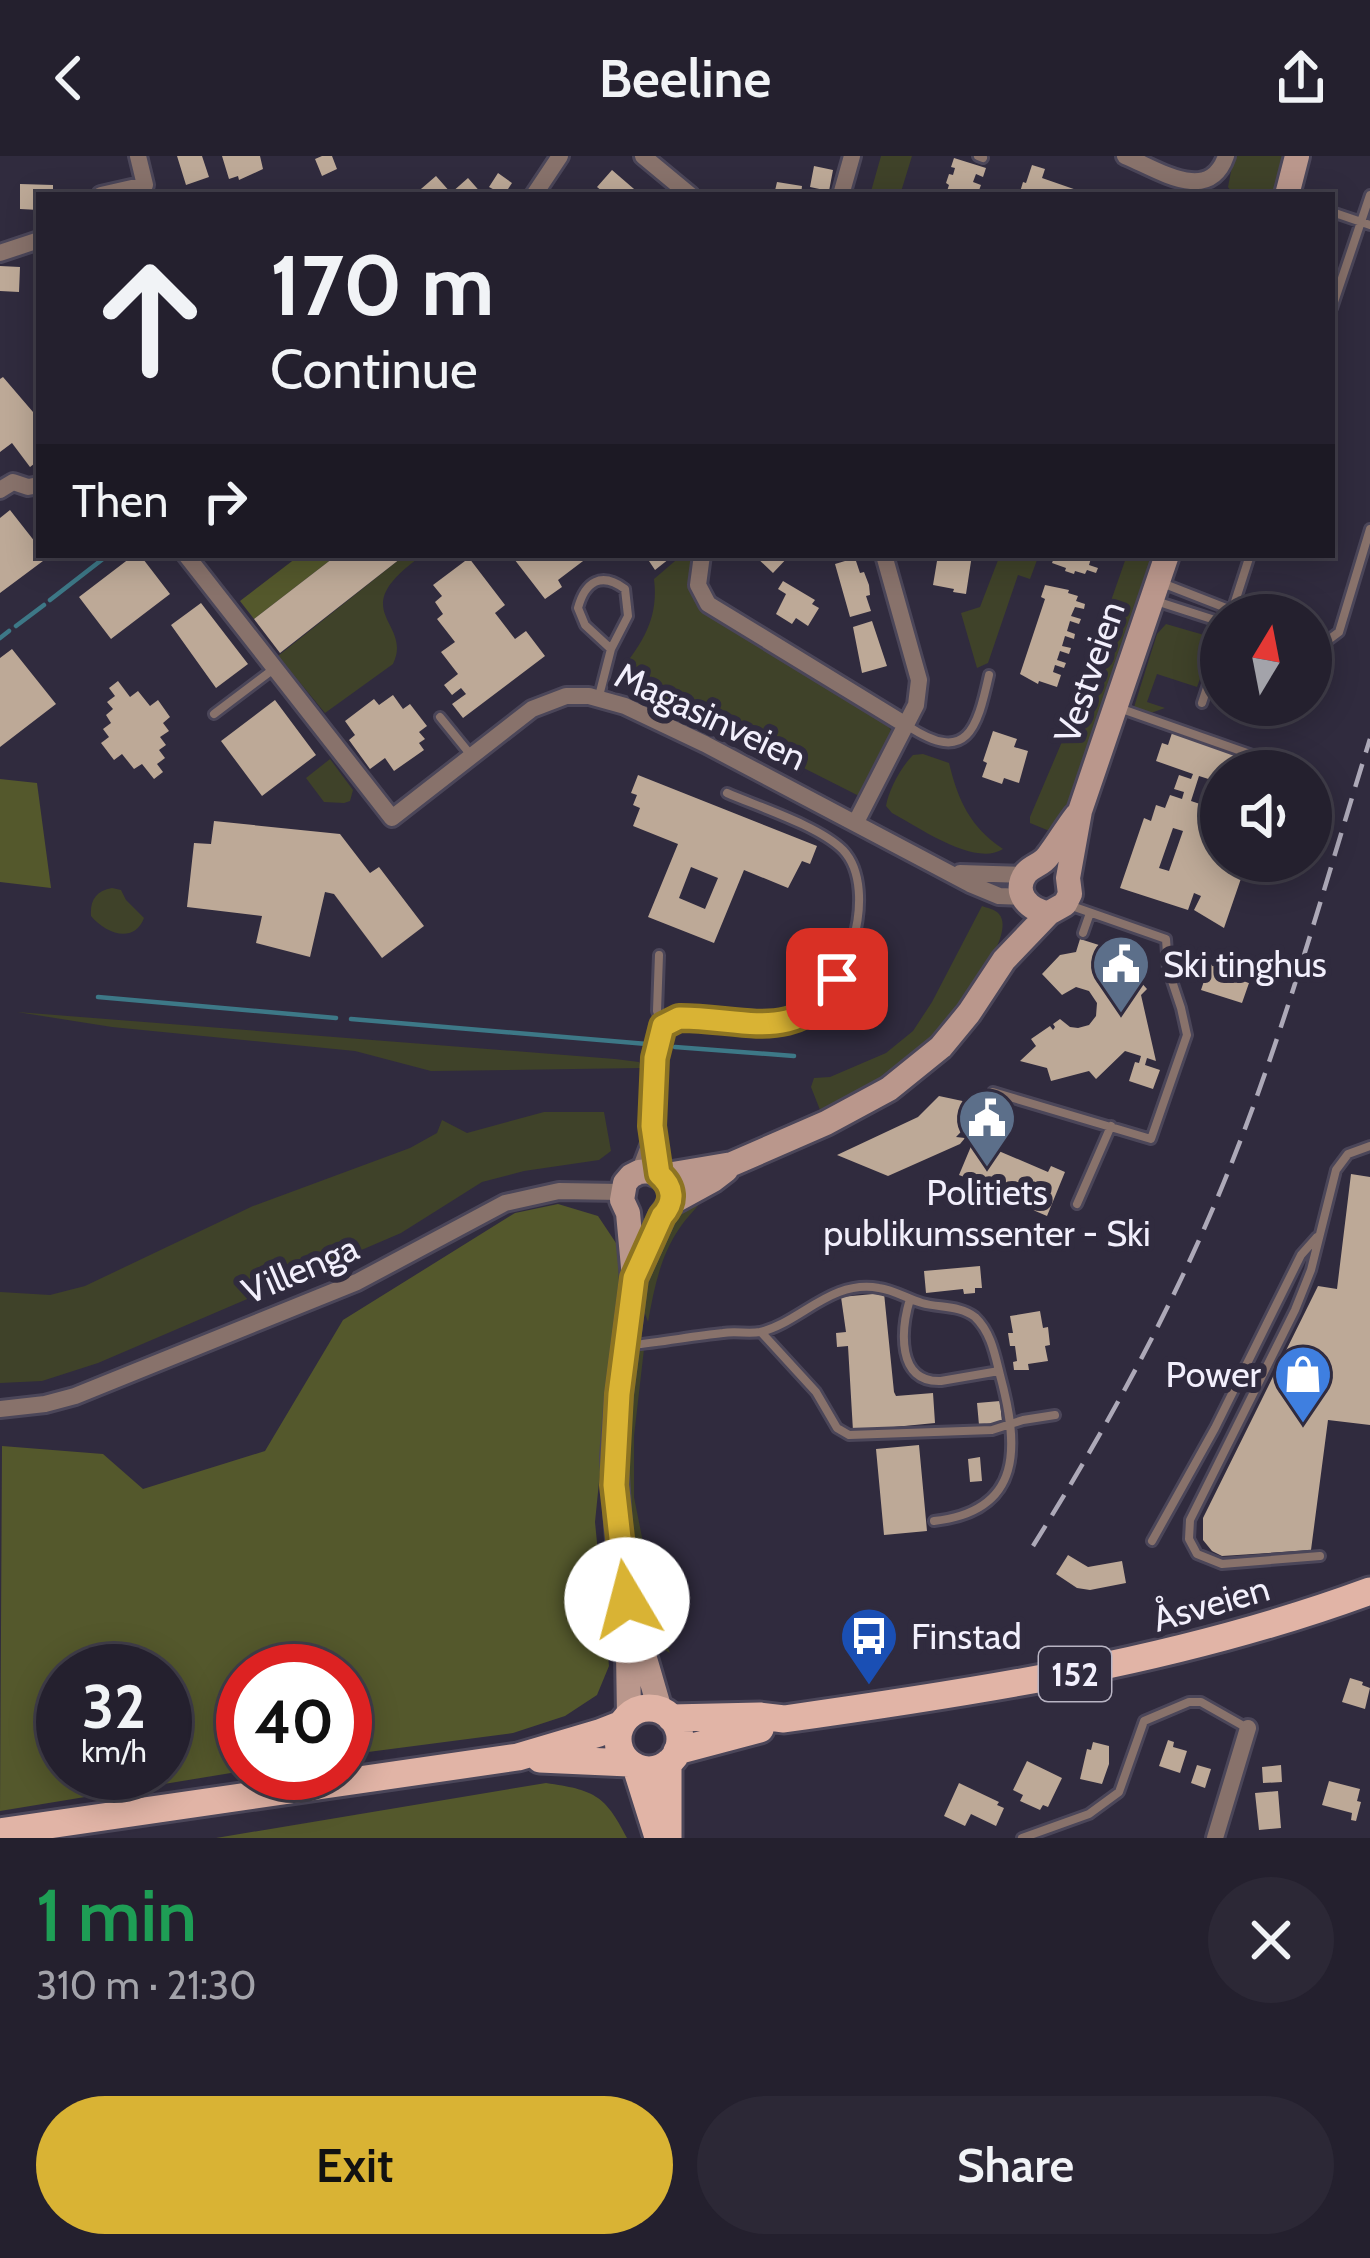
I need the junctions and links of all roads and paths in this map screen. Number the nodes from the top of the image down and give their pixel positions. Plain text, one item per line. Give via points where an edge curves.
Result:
1 (138, 156) edge
2 (643, 156) edge
3 (852, 156) edge
4 (1125, 156) edge
5 (1226, 156) edge
6 (556, 158) edge
7 (113, 192) edge
8 (536, 192) edge
9 (686, 192) edge
10 (843, 192) edge
11 (1370, 194) edge
12 (1335, 213) edge
13 (1365, 224) edge
14 (36, 241) edge
15 (0, 253) edge
16 (1335, 300) edge
17 (36, 485) edge
18 (0, 490) edge
19 (1370, 530) edge
20 (188, 558) edge
21 (702, 558) edge
22 (885, 558) edge
23 (1166, 558) edge
24 (1249, 558) edge
25 (1155, 591) junction
26 (1237, 594) edge
27 (1200, 598) edge
28 (1200, 612) edge
29 (1332, 639) edge
30 (611, 649) junction
31 (274, 668) junction
32 (988, 674) dead end
33 (599, 697) junction
34 (1116, 706) junction
35 (214, 714) dead end
36 (440, 717) dead end
37 (906, 725) junction
38 (1239, 750) edge
39 (471, 755) junction
40 (727, 794) dead end
41 (1080, 811) junction
42 (856, 822) junction
43 (1028, 884) junction
44 (1061, 898) junction
45 (1090, 913) junction
46 (1083, 933) dead end
47 (659, 955) dead end
48 (1004, 960) junction
49 (663, 1026) junction
50 (993, 1092) dead end
51 (652, 1126) junction
52 (1112, 1126) junction
53 (1370, 1146) edge
54 (733, 1164) junction
55 (641, 1186) junction
56 (1077, 1204) dead end
57 (666, 1209) junction
58 (1318, 1236) junction
59 (634, 1278) junction
60 (910, 1299) junction
61 (761, 1332) junction
62 (625, 1346) junction
63 (999, 1371) junction
64 (0, 1409) edge
65 (1055, 1415) dead end
66 (1010, 1426) junction
67 (934, 1521) dead end
68 (1151, 1541) dead end
69 (1320, 1556) dead end
70 (1370, 1591) edge
71 (633, 1632) junction
72 (666, 1714) junction
73 (784, 1719) junction
74 (626, 1720) junction
75 (1248, 1728) joint
76 (518, 1756) junction
77 (673, 1757) junction
78 (632, 1765) junction
79 (0, 1832) edge
80 (663, 1838) edge
81 (1022, 1838) edge
82 (1215, 1838) edge

1 - 7 street via 145,184
2 - 9 street
3 - 10 street
4 - 5 street via 1202,182
6 - 8 street
11 - 13 lane
12 - 13 lane
13 - 16 lane
14 - 15 street
17 - 18 street via 13,482
19 - 29 lane
20 - 31 street
21 - 37 street via 698,585 708,604
22 - 37 street via 920,680
23 - 25 street, Vestveien
24 - 26 lane
25 - 27 lane
25 - 28 lane
25 - 34 street, Vestveien
30 - 30 lane via 628,599 616,582 601,580 578,608
30 - 33 lane
31 - 35 lane
31 - 39 street, Magasinveien via 392,818
32 - 37 lane via 963,738 938,742
33 - 39 street, Magasinveien via 543,704
33 - 42 street, Magasinveien
34 - 38 lane
34 - 41 street, Vestveien
36 - 39 lane
37 - 42 street
40 - 49 lane via 816,832 850,858 859,890 851,946 826,998 798,1018 679,1018
41 - 43 street, Vestveien
41 - 44 street, Vestveien
42 - 43 street, Magasinveien via 952,872
43 - 44 street via 1037,912
43 - 44 street via 1058,867
43 - 48 street, Vestveien
44 - 45 lane
44 - 48 street, Vestveien
45 - 46 lane
45 - 52 lane via 1166,939 1187,1035 1151,1139
47 - 49 lane
48 - 54 street, Vestveien via 957,1029 904,1079
49 - 51 lane
50 - 52 lane
51 - 55 lane
51 - 55 lane
52 - 56 lane
53 - 58 lane via 1348,1154 1336,1170
54 - 55 street, Vestveien
54 - 57 street, Vestveien
55 - 57 street via 670,1188
55 - 57 street via 640,1221
55 - 59 street
55 - 64 street, Villenga via 506,1202 314,1301 60,1401
57 - 59 street
58 - 68 lane
58 - 69 lane via 1295,1310 1190,1520 1189,1539 1197,1554 1222,1564
59 - 62 street
60 - 61 lane via 860,1288
60 - 63 lane via 974,1317
60 - 63 lane via 905,1346 919,1378
61 - 62 lane
61 - 66 lane via 842,1433
62 - 71 street via 614,1485
63 - 66 lane
65 - 66 lane
66 - 67 lane via 1011,1463 1000,1490 968,1515
70 - 73 main road, Åsveien / 152 via 1106,1668
71 - 72 street
71 - 74 street
72 - 73 main road, Åsveien / 152
72 - 74 main road via 644,1709
72 - 77 main road via 680,1736
73 - 77 main road, Åsveien / 152
74 - 76 main road
74 - 78 main road via 618,1743
75 - 81 lane via 1201,1702 1144,1721 1119,1792 1089,1814
75 - 82 street
76 - 78 main road
76 - 79 main road
77 - 78 main road via 648,1770
77 - 80 main road
78 - 80 main road

